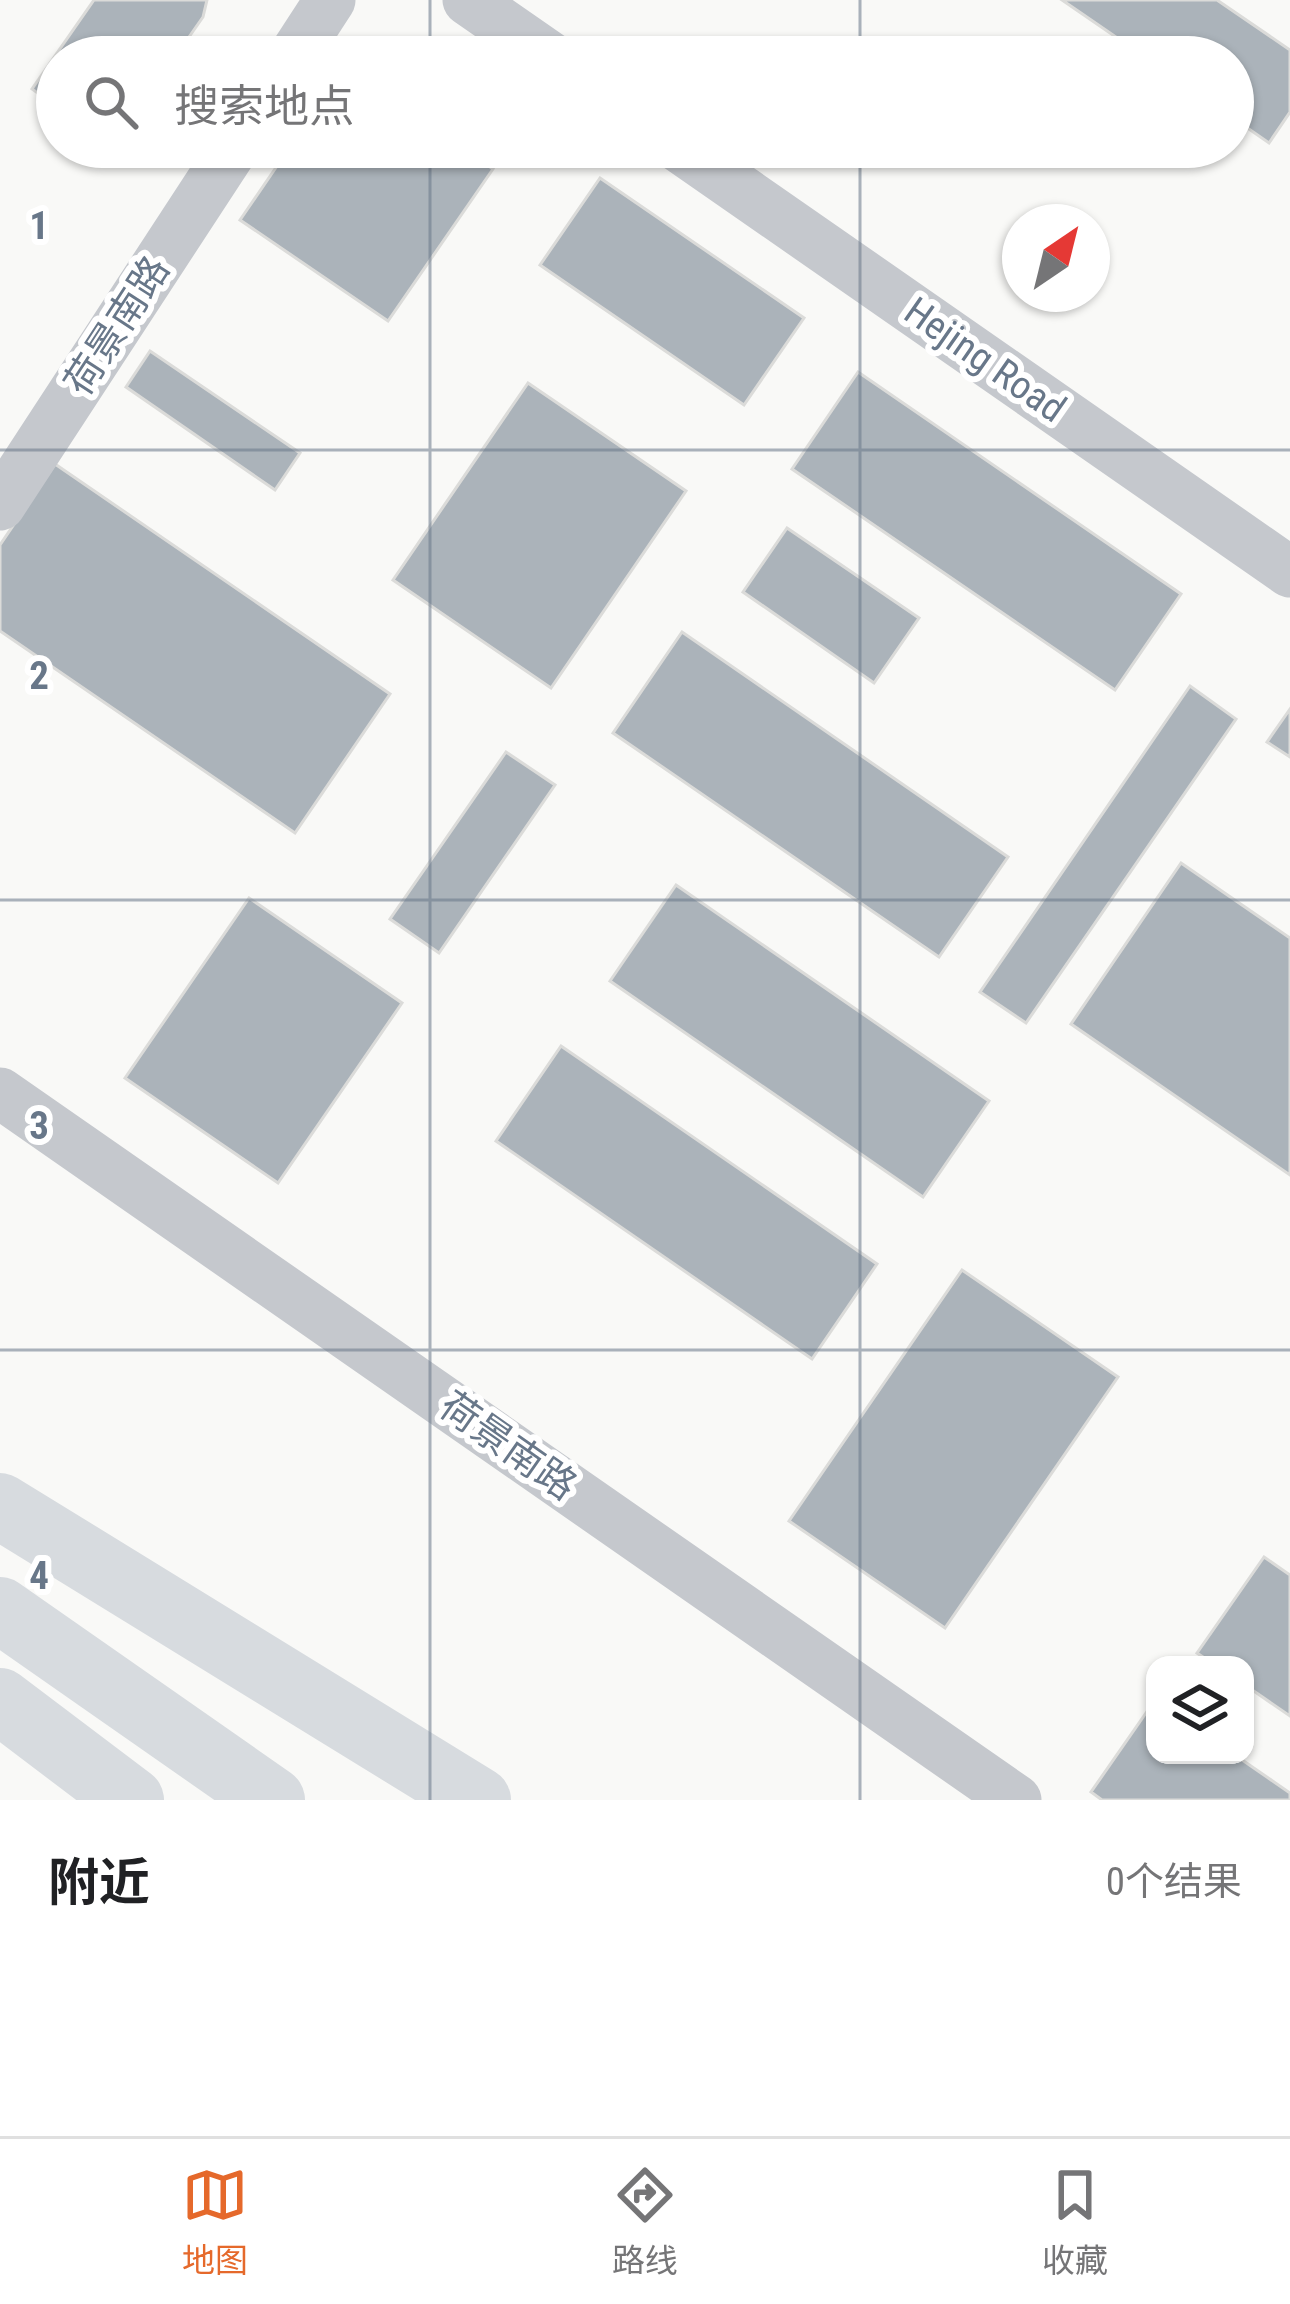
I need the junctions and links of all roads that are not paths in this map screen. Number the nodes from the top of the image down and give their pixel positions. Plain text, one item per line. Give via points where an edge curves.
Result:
1 (330, 0) edge
2 (468, 0) edge
3 (307, 36) edge
4 (520, 36) edge
5 (220, 168) edge
6 (709, 168) edge
7 (0, 505) edge
8 (1290, 572) edge
9 (0, 1093) edge
10 (0, 1506) edge
11 (0, 1521) edge
12 (0, 1610) edge
13 (0, 1701) edge
14 (130, 1800) edge
15 (272, 1800) edge
16 (400, 1800) edge
17 (478, 1800) edge
18 (1016, 1800) edge

1 - 3 street
2 - 4 street
5 - 7 street, 荷景南路
6 - 8 street, Hejing Road
9 - 18 street, 荷景南路
10 - 17 highway
11 - 16 highway
12 - 15 highway
13 - 14 highway

